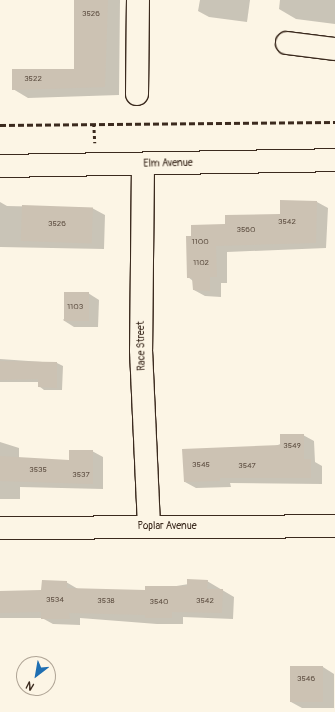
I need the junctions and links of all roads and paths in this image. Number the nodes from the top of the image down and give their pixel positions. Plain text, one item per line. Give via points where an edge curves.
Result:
1 (138, 0) edge
2 (287, 44) dead end
3 (335, 49) edge
4 (136, 94) dead end
5 (335, 160) edge
6 (143, 165) junction
7 (0, 166) edge
8 (335, 526) edge
9 (149, 527) junction
10 (0, 528) edge

1 - 4 street
2 - 3 street
5 - 6 street, Elm Avenue
6 - 7 street, Elm Avenue
6 - 9 street, Race Street via 141,350
8 - 9 street, Poplar Avenue
9 - 10 street, Poplar Avenue

